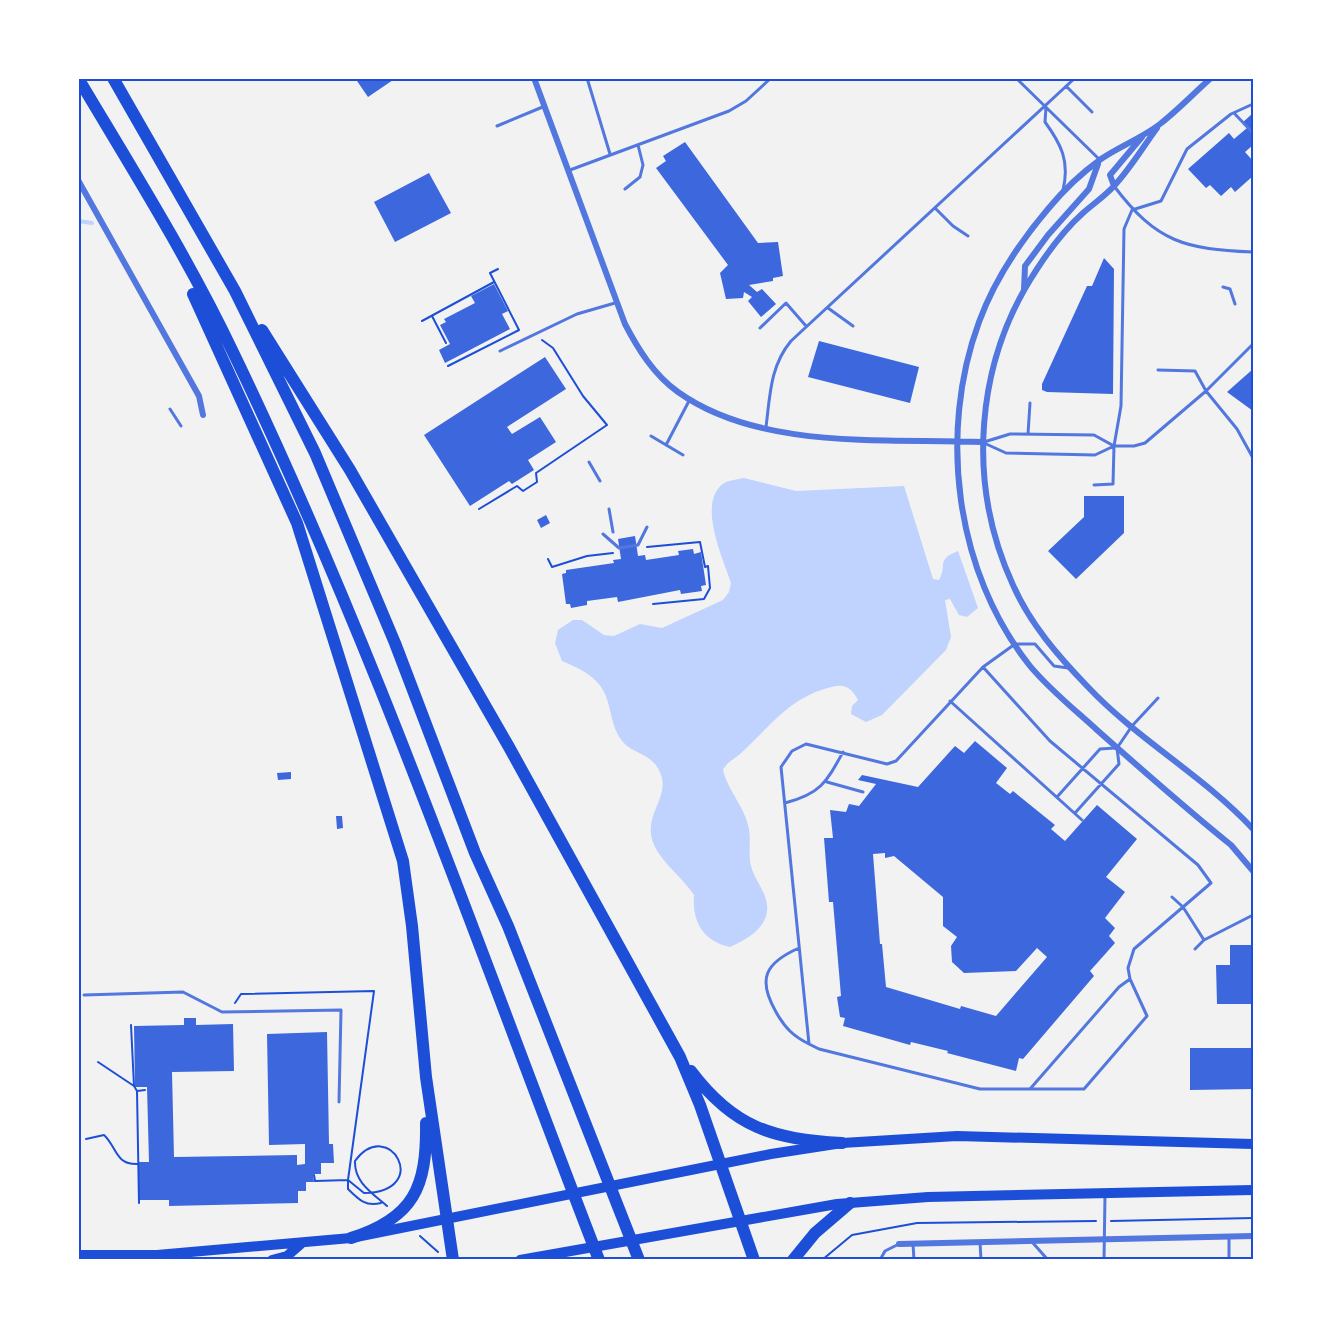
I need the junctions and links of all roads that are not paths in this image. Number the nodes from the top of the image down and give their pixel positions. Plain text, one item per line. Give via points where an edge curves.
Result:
1 (78, 78) edge
2 (113, 78) edge
3 (534, 78) edge
4 (587, 78) edge
5 (771, 78) edge
6 (1016, 78) edge
7 (1075, 78) edge
8 (1211, 78) edge
9 (1066, 86) junction
10 (1253, 104) edge
11 (1046, 105) junction
12 (545, 106) junction
13 (1092, 112) dead end
14 (1234, 113) junction
15 (1159, 125) junction
16 (497, 126) dead end
17 (1146, 132) junction
18 (1253, 132) edge
19 (638, 145) junction
20 (610, 154) junction
21 (1100, 160) junction
22 (568, 171) junction
23 (78, 180) edge
24 (1114, 186) junction
25 (625, 189) dead end
26 (1061, 196) junction
27 (149, 197) junction
28 (936, 209) junction
29 (1132, 210) junction
30 (968, 236) dead end
31 (211, 248) junction
32 (1253, 252) edge
33 (1222, 287) dead end
34 (1024, 291) junction
35 (615, 303) junction
36 (1235, 304) dead end
37 (828, 307) junction
38 (806, 326) junction
39 (853, 326) dead end
40 (760, 328) dead end
41 (1253, 344) edge
42 (500, 351) dead end
43 (1158, 370) dead end
44 (1206, 391) junction
45 (690, 399) junction
46 (1030, 403) dead end
47 (170, 409) dead end
48 (203, 415) dead end
49 (181, 426) dead end
50 (765, 429) junction
51 (1028, 434) junction
52 (651, 436) dead end
53 (958, 441) junction
54 (982, 442) junction
55 (666, 445) junction
56 (1114, 446) junction
57 (683, 455) dead end
58 (1253, 458) edge
59 (589, 462) dead end
60 (600, 481) dead end
61 (1094, 485) dead end
62 (609, 509) dead end
63 (647, 527) dead end
64 (613, 532) dead end
65 (603, 534) dead end
66 (1015, 644) junction
67 (983, 667) junction
68 (1070, 668) junction
69 (1158, 698) dead end
70 (950, 701) junction
71 (1132, 726) junction
72 (1117, 748) junction
73 (843, 752) junction
74 (1083, 768) junction
75 (827, 782) junction
76 (1101, 783) junction
77 (863, 792) dead end
78 (1058, 797) junction
79 (785, 803) junction
80 (1075, 813) junction
81 (1082, 820) dead end
82 (1253, 829) edge
83 (1253, 871) edge
84 (1172, 897) dead end
85 (1183, 907) junction
86 (1253, 915) edge
87 (1204, 940) junction
88 (800, 948) junction
89 (1195, 949) dead end
90 (1130, 979) junction
91 (84, 995) dead end
92 (809, 1044) junction
93 (680, 1057) junction
94 (426, 1077) junction
95 (1030, 1089) junction
96 (339, 1102) dead end
97 (842, 1143) junction
98 (1253, 1144) edge
99 (720, 1164) junction
100 (1253, 1190) edge
101 (1105, 1193) junction
102 (850, 1203) junction
103 (446, 1218) junction
104 (740, 1220) junction
105 (1229, 1236) junction
106 (1253, 1236) edge
107 (351, 1238) junction
108 (1104, 1239) junction
109 (1032, 1241) junction
110 (980, 1242) junction
111 (302, 1243) junction
112 (898, 1244) joint
113 (913, 1244) junction
114 (78, 1255) edge
115 (272, 1260) edge
116 (453, 1260) edge
117 (520, 1260) edge
118 (599, 1260) edge
119 (639, 1260) edge
120 (754, 1260) edge
121 (793, 1260) edge
122 (880, 1260) edge
123 (914, 1260) edge
124 (981, 1260) edge
125 (1048, 1260) edge
126 (1104, 1260) edge
127 (1229, 1260) edge

1 - 27 highway
2 - 31 highway
3 - 12 street
4 - 20 lane
5 - 19 lane via 729,111
6 - 11 lane
7 - 9 lane
8 - 15 street
9 - 11 lane
9 - 13 lane
10 - 14 lane
11 - 21 lane
11 - 26 lane via 1045,122 1064,154 1066,177
11 - 28 lane
12 - 16 lane
12 - 22 street
14 - 18 lane
14 - 29 lane via 1187,149 1161,201
15 - 17 street
15 - 24 street
17 - 21 street
17 - 24 street via 1110,175
19 - 20 lane
19 - 25 lane via 643,165 640,177
20 - 22 lane
21 - 26 street
21 - 34 street via 1089,189 1024,266
22 - 35 street
23 - 48 street via 199,396
24 - 29 lane
24 - 34 street via 1067,228
26 - 53 street via 1011,258 980,319 960,403
27 - 94 highway via 282,485 403,861
27 - 118 highway via 230,346 309,515
28 - 30 lane
28 - 37 lane
29 - 32 lane via 1183,244 1209,250
29 - 56 lane via 1124,229 1120,423
31 - 93 highway via 350,470
31 - 119 highway via 315,453 395,643
33 - 36 lane via 1230,290
34 - 54 street via 1011,315 994,365
35 - 42 lane via 577,314
35 - 45 street via 645,358
37 - 38 lane
37 - 39 lane
38 - 40 lane via 786,303
38 - 50 lane via 780,354 774,368
41 - 44 lane
43 - 44 lane via 1196,371
44 - 56 lane via 1145,442
44 - 58 lane via 1237,429
45 - 50 street
45 - 55 lane
46 - 51 lane
47 - 49 lane
50 - 53 street via 816,436
51 - 54 lane via 1010,434
51 - 56 lane via 1094,435
52 - 55 lane
53 - 54 street
53 - 66 street via 960,494 969,541 988,595
54 - 56 lane via 1006,453 1028,454 1095,455
54 - 68 street via 991,525 1009,577 1027,612
55 - 57 lane
56 - 61 lane via 1113,484
59 - 60 lane
62 - 64 lane
63 - 65 lane via 638,545 628,547 619,548
66 - 67 lane
66 - 68 lane via 1035,644 1054,666
66 - 72 street via 1044,681
67 - 70 lane
67 - 74 lane via 1050,741
68 - 71 street
69 - 71 lane
70 - 73 lane via 896,761 887,764
70 - 78 lane
71 - 72 lane
71 - 82 street
72 - 74 lane via 1100,748
72 - 76 lane via 1119,764
72 - 83 street via 1231,845
73 - 75 lane
73 - 79 lane via 806,744 792,752 781,767
74 - 76 lane
74 - 78 lane
75 - 77 lane
75 - 79 lane via 807,797
76 - 80 lane
76 - 85 lane via 1198,865 1211,883
78 - 80 lane
79 - 88 lane
80 - 81 lane
84 - 85 lane
85 - 87 lane
85 - 90 lane via 1134,949 1128,968
86 - 87 lane
87 - 89 lane
88 - 92 lane
88 - 92 lane via 773,963 764,984 766,995 785,1027
90 - 95 lane
90 - 95 lane via 1147,1016 1084,1089
91 - 96 lane via 183,992 222,1012 341,1010
92 - 95 lane via 980,1089
93 - 97 highway via 713,1100 736,1118 799,1141
93 - 99 highway
94 - 103 highway
94 - 107 highway via 426,1148 414,1194 404,1210 389,1222
97 - 98 main road via 957,1136
97 - 99 main road
99 - 103 main road
99 - 104 highway
100 - 101 main road
101 - 102 main road
101 - 108 lane
102 - 104 main road
102 - 121 highway via 815,1233
103 - 107 main road
103 - 116 highway
104 - 117 main road
104 - 120 highway
105 - 106 street
105 - 108 street
105 - 127 lane
107 - 111 main road
108 - 109 street
108 - 126 lane
109 - 110 street
109 - 125 lane
110 - 113 street
110 - 124 lane
111 - 114 main road via 157,1255
111 - 115 main road via 287,1256
112 - 113 street
112 - 122 lane via 885,1251
113 - 123 lane

